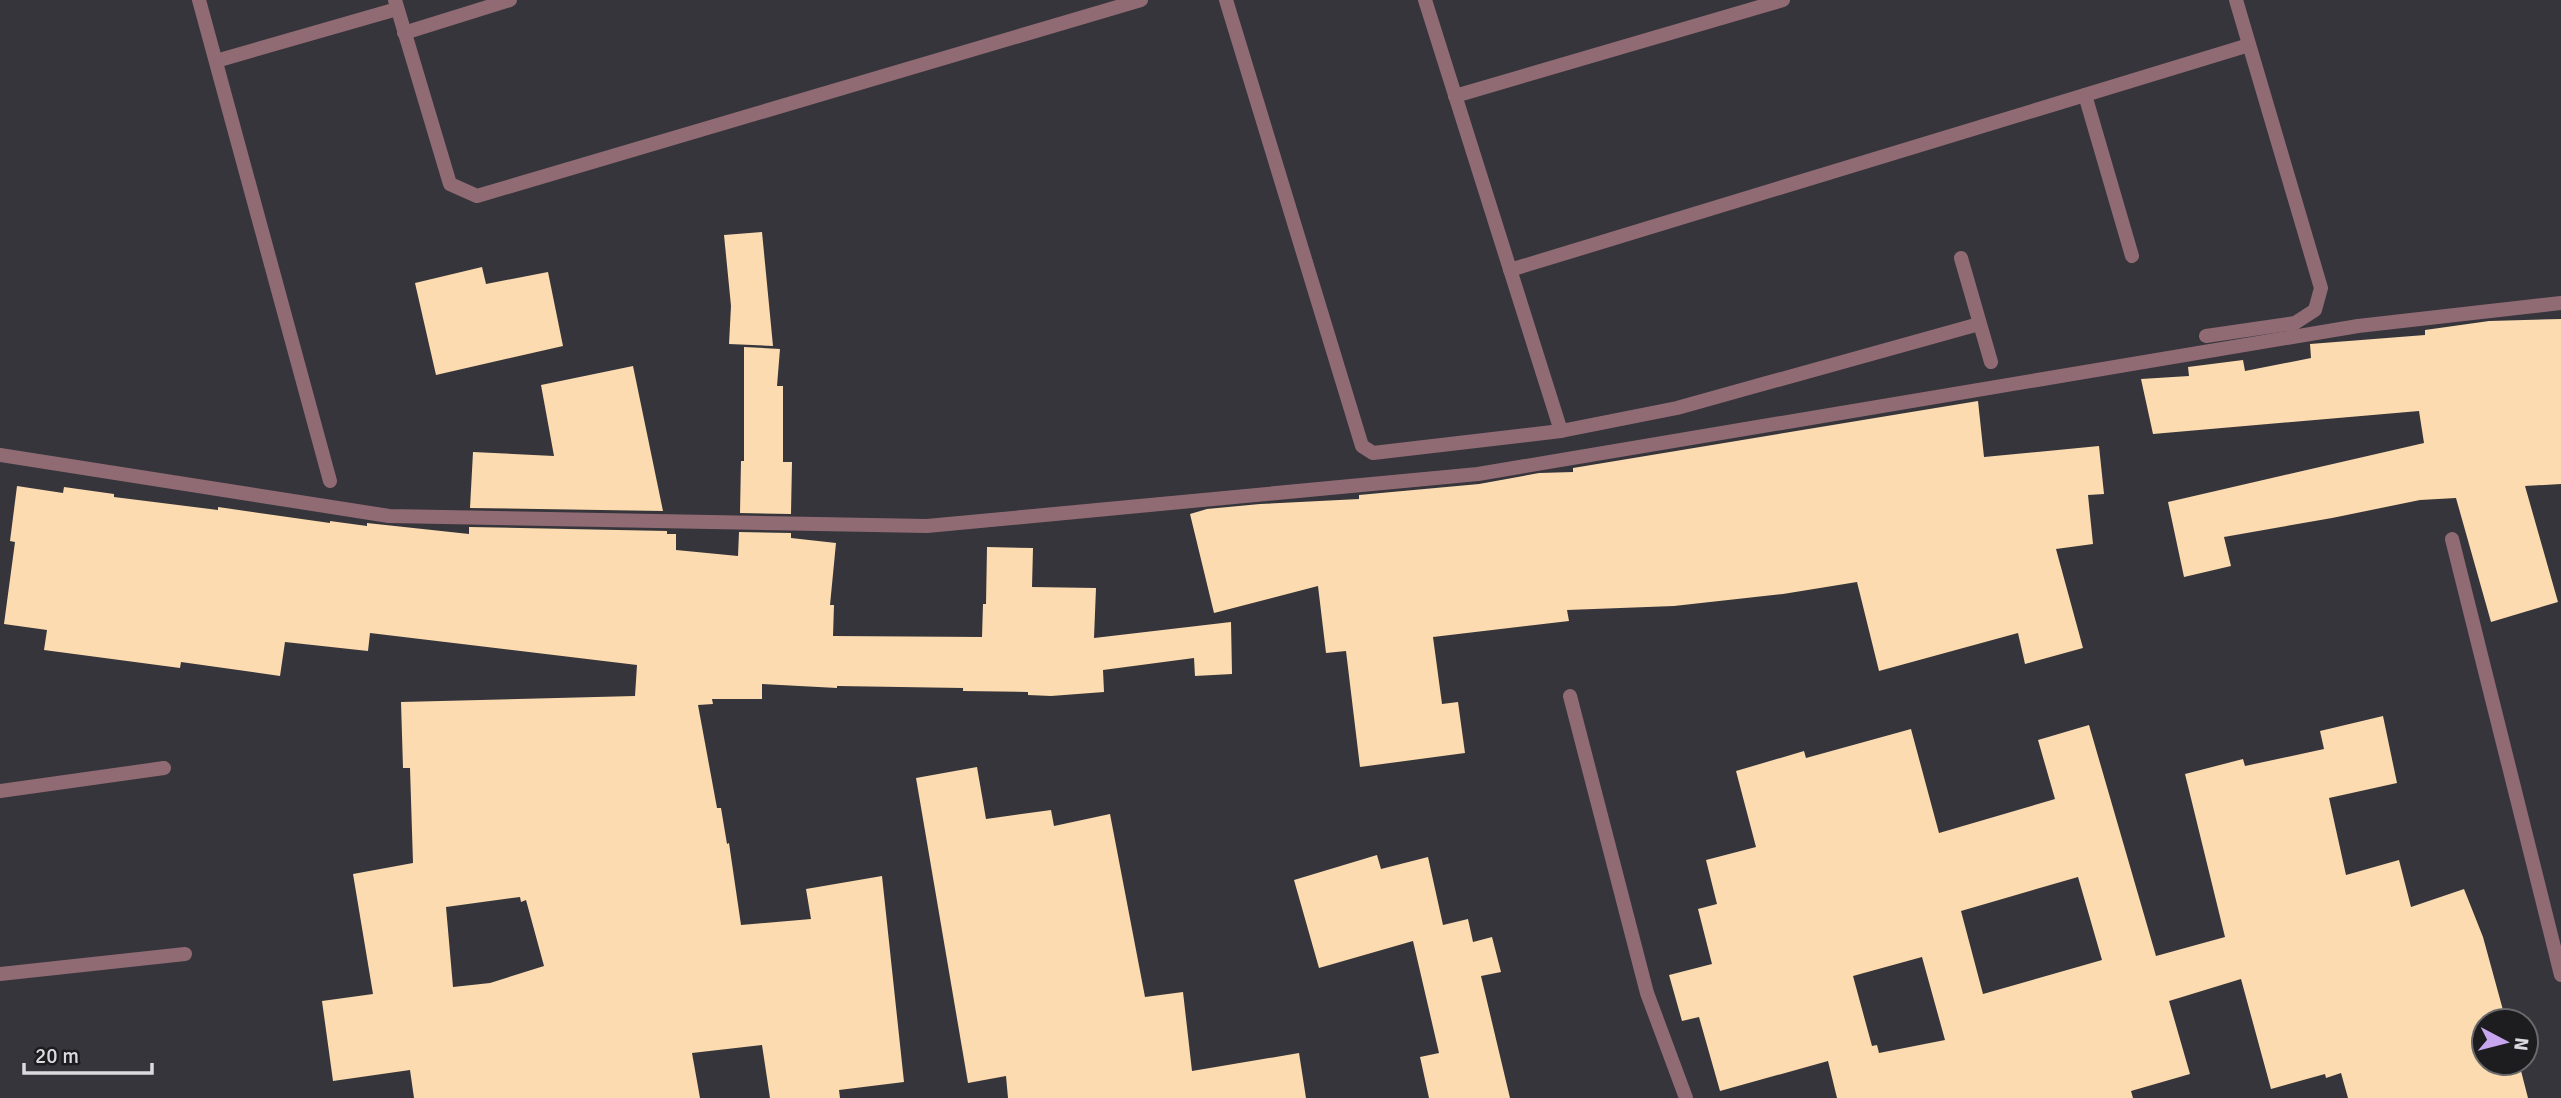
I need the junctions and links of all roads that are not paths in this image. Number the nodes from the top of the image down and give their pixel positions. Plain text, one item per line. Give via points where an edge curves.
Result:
1 (199, 0) edge
2 (510, 0) edge
3 (1140, 0) edge
4 (1226, 0) edge
5 (1425, 0) edge
6 (1783, 0) edge
7 (2236, 0) edge
8 (396, 5) edge
9 (404, 33) junction
10 (2249, 45) junction
11 (216, 61) junction
12 (2085, 95) junction
13 (1455, 96) junction
14 (2132, 256) dead end
15 (1961, 258) dead end
16 (1510, 270) junction
17 (2561, 303) edge
18 (1979, 324) junction
19 (2206, 336) dead end
20 (1991, 362) dead end
21 (1561, 431) junction
22 (0, 455) edge
23 (330, 481) dead end
24 (2452, 539) dead end
25 (1570, 696) dead end
26 (164, 768) dead end
27 (0, 790) edge
28 (185, 954) dead end
29 (0, 974) edge
30 (2561, 975) edge
31 (1686, 1098) edge

1 - 11 street
2 - 9 street
3 - 9 street via 477,196 450,184
4 - 21 street via 1362,446 1373,453
5 - 13 street
6 - 13 street
7 - 10 street
8 - 9 street
8 - 11 street
10 - 12 street
10 - 19 street via 2321,288 2315,310 2294,323
11 - 23 street
12 - 14 street
12 - 16 street
13 - 16 street
15 - 18 street
16 - 21 street
17 - 22 street via 2358,326 1478,474 927,526 389,516
18 - 20 street
18 - 21 street via 1677,408
24 - 30 street
25 - 31 street via 1647,993
26 - 27 street
28 - 29 street

